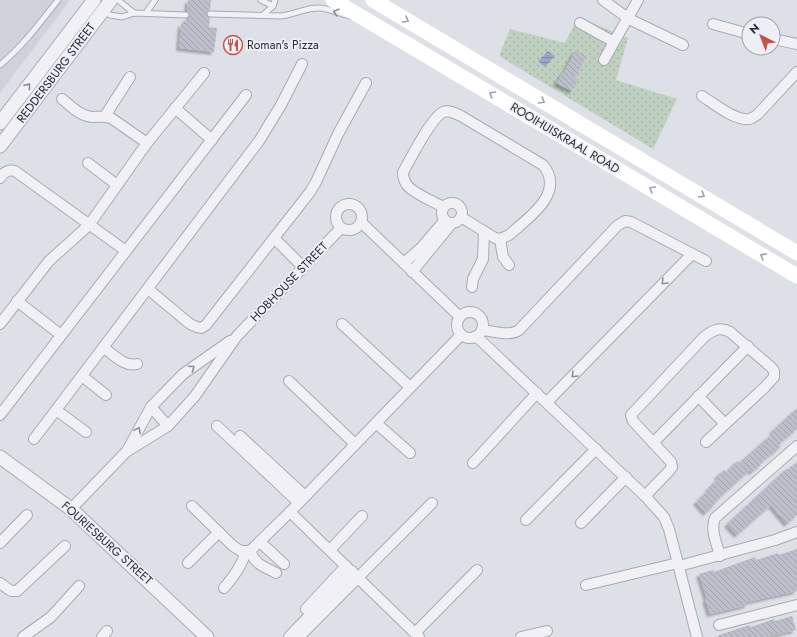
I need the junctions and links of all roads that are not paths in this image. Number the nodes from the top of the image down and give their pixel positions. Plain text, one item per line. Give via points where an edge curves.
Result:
1 (58, 0) edge
2 (118, 0) edge
3 (155, 0) edge
4 (261, 0) edge
5 (275, 0) edge
6 (333, 0) edge
7 (373, 0) edge
8 (604, 0) edge
9 (638, 0) edge
10 (94, 1) edge
11 (273, 6) junction
12 (108, 8) edge
13 (134, 13) junction
14 (146, 13) junction
15 (210, 14) dead end
16 (186, 15) dead end
17 (263, 15) junction
18 (629, 19) junction
19 (580, 23) dead end
20 (374, 24) junction
21 (713, 24) dead end
22 (741, 32) edge
23 (781, 41) edge
24 (614, 42) junction
25 (797, 44) edge
26 (683, 45) dead end
27 (604, 60) dead end
28 (302, 64) dead end
29 (0, 65) edge
30 (797, 72) edge
31 (204, 73) dead end
32 (130, 78) dead end
33 (366, 83) dead end
34 (246, 95) dead end
35 (702, 96) dead end
36 (62, 99) dead end
37 (175, 108) junction
38 (105, 116) junction
39 (3, 128) edge
40 (212, 140) junction
41 (147, 143) junction
42 (88, 163) dead end
43 (0, 178) edge
44 (117, 185) junction
45 (444, 207) junction
46 (461, 217) junction
47 (448, 221) junction
48 (362, 223) junction
49 (88, 225) junction
50 (341, 228) junction
51 (484, 232) junction
52 (274, 238) junction
53 (500, 239) junction
54 (126, 252) junction
55 (797, 253) edge
56 (692, 254) junction
57 (706, 261) dead end
58 (404, 264) junction
59 (509, 265) dead end
60 (303, 267) junction
61 (412, 272) junction
62 (797, 276) edge
63 (472, 287) dead end
64 (148, 289) junction
65 (17, 301) junction
66 (460, 317) junction
67 (0, 324) edge
68 (342, 324) dead end
69 (479, 333) junction
70 (61, 335) junction
71 (461, 335) junction
72 (237, 336) junction
73 (748, 346) junction
74 (104, 348) junction
75 (137, 364) dead end
76 (82, 376) junction
77 (289, 381) dead end
78 (410, 388) junction
79 (537, 393) junction
80 (106, 395) dead end
81 (698, 396) junction
82 (547, 402) junction
83 (151, 407) junction
84 (56, 410) junction
85 (0, 415) edge
86 (376, 423) junction
87 (725, 424) junction
88 (168, 426) junction
89 (217, 426) dead end
90 (86, 432) dead end
91 (240, 436) dead end
92 (34, 438) dead end
93 (706, 442) dead end
94 (653, 443) junction
95 (355, 444) junction
96 (797, 446) edge
97 (596, 449) junction
98 (126, 452) junction
99 (410, 453) dead end
100 (0, 457) edge
101 (473, 463) dead end
102 (626, 477) junction
103 (645, 496) junction
104 (302, 499) junction
105 (432, 503) dead end
106 (192, 506) dead end
107 (71, 508) junction
108 (290, 512) junction
109 (27, 515) dead end
110 (362, 516) dead end
111 (526, 520) dead end
112 (582, 523) dead end
113 (219, 532) junction
114 (797, 532) edge
115 (260, 542) junction
116 (0, 543) edge
117 (65, 546) dead end
118 (330, 550) junction
119 (248, 551) junction
120 (720, 556) junction
121 (188, 562) dead end
122 (284, 564) dead end
123 (679, 564) junction
124 (476, 570) dead end
125 (352, 572) junction
126 (276, 573) dead end
127 (0, 583) edge
128 (586, 585) dead end
129 (79, 586) dead end
130 (224, 588) dead end
131 (797, 605) edge
132 (306, 609) dead end
133 (718, 625) dead end
134 (547, 631) dead end
135 (417, 635) edge
136 (23, 637) edge
137 (207, 637) edge
138 (289, 637) edge
139 (299, 637) edge
140 (521, 637) edge
141 (697, 637) edge

1 - 29 lane via 25,42
2 - 13 lane
3 - 14 lane
4 - 11 lane
5 - 11 lane
6 - 20 main road, ROOIHUISKRAAL ROAD
7 -> 55 main road, ROOIHUISKRAAL ROAD
8 - 18 street
9 - 18 street
10 - 12 lane
39 -> 10 street, REDDERSBURG STREET
11 - 17 lane
12 - 13 lane via 122,17
12 - 39 street, REDDERSBURG STREET via 17,124
13 - 14 lane
14 - 16 lane
15 - 17 lane
20 -> 17 lane via 319,8 289,15
18 - 24 street
18 - 26 street
19 - 24 street
62 -> 20 main road, ROOIHUISKRAAL ROAD
21 - 22 street
23 - 25 street
24 - 27 street
28 - 64 street via 259,141
30 - 35 street via 758,114 750,119 733,116
31 - 37 street
32 - 38 street
33 - 52 street via 338,134 316,182
34 - 40 street
36 - 38 street via 80,113 92,117
37 - 40 street
37 - 41 street
38 - 41 street
40 - 54 street
41 - 44 street
42 - 44 street
43 - 49 street via 6,171 15,170
44 - 49 street
45 - 46 street via 450,202 457,204 462,210
45 - 47 street via 442,212
45 - 53 street via 411,189 404,180 403,172 434,119 443,112 451,111 543,165 548,171 549,192 542,204 509,235
46 - 47 street via 455,222
46 - 51 street
47 - 58 street
47 - 61 street
48 - 50 street via 354,230
48 - 50 street via 360,209 352,204 346,204 336,214 336,220
48 - 58 street
49 - 54 street
49 - 65 street via 49,261
50 - 60 street, HOBHOUSE STREET
51 - 53 street
51 - 63 street via 483,259
52 - 60 street
52 - 64 street via 201,328 190,324
53 - 59 street via 504,260
54 - 70 street
56 - 57 street
56 - 69 street via 625,221 617,226 519,330 515,333
56 -> 82 street
58 - 61 street
60 - 72 street, HOBHOUSE STREET
61 - 66 street
64 - 74 street
65 - 67 street
65 - 70 street
66 - 69 street via 468,312 476,314 482,321
66 - 71 street via 457,328
68 - 78 street
69 - 71 street via 468,338
69 - 79 street
70 - 85 street
71 - 78 street
83 -> 72 street, HOBHOUSE STREET via 183,374
72 - 88 street, HOBHOUSE STREET via 195,396
73 - 81 street
73 - 87 street via 771,367 774,377
73 - 94 street via 722,329 712,331 703,338 631,415 633,421
74 - 75 street via 125,364
74 - 76 street
76 - 80 street
76 - 84 street
77 - 95 street
78 - 86 street
79 - 82 street
79 - 101 street
81 - 87 street
81 - 94 street
82 - 97 street
83 - 88 street
98 -> 83 street, HOBHOUSE STREET
84 - 90 street
84 - 92 street
86 - 95 street
86 - 99 street
87 - 93 street
88 - 98 street, HOBHOUSE STREET
89 - 104 street
91 - 104 street
94 - 103 street via 671,462 672,467
95 - 104 street
96 - 120 street via 715,518 713,529
97 - 102 street
97 - 111 street
98 - 107 street, HOBHOUSE STREET
100 - 107 street, FOURIESBURG STREET
102 - 103 street
102 - 112 street
103 - 123 street via 664,517
104 - 108 street
105 - 125 street
106 - 113 street
107 - 137 street, FOURIESBURG STREET
108 - 115 street
108 - 118 street
109 - 116 street
110 - 118 street
113 - 119 street via 233,546 241,551
113 - 121 street
114 - 120 street
115 - 119 street
115 - 122 street
117 - 127 street via 17,590 11,591
118 - 125 street
119 - 126 street via 260,565
119 - 130 street
120 - 123 street
123 - 128 street
123 - 141 street
124 - 135 street
125 - 132 street
125 - 135 street
125 - 138 street
125 - 139 street
129 - 136 street via 47,621
131 - 133 street
134 - 140 street

